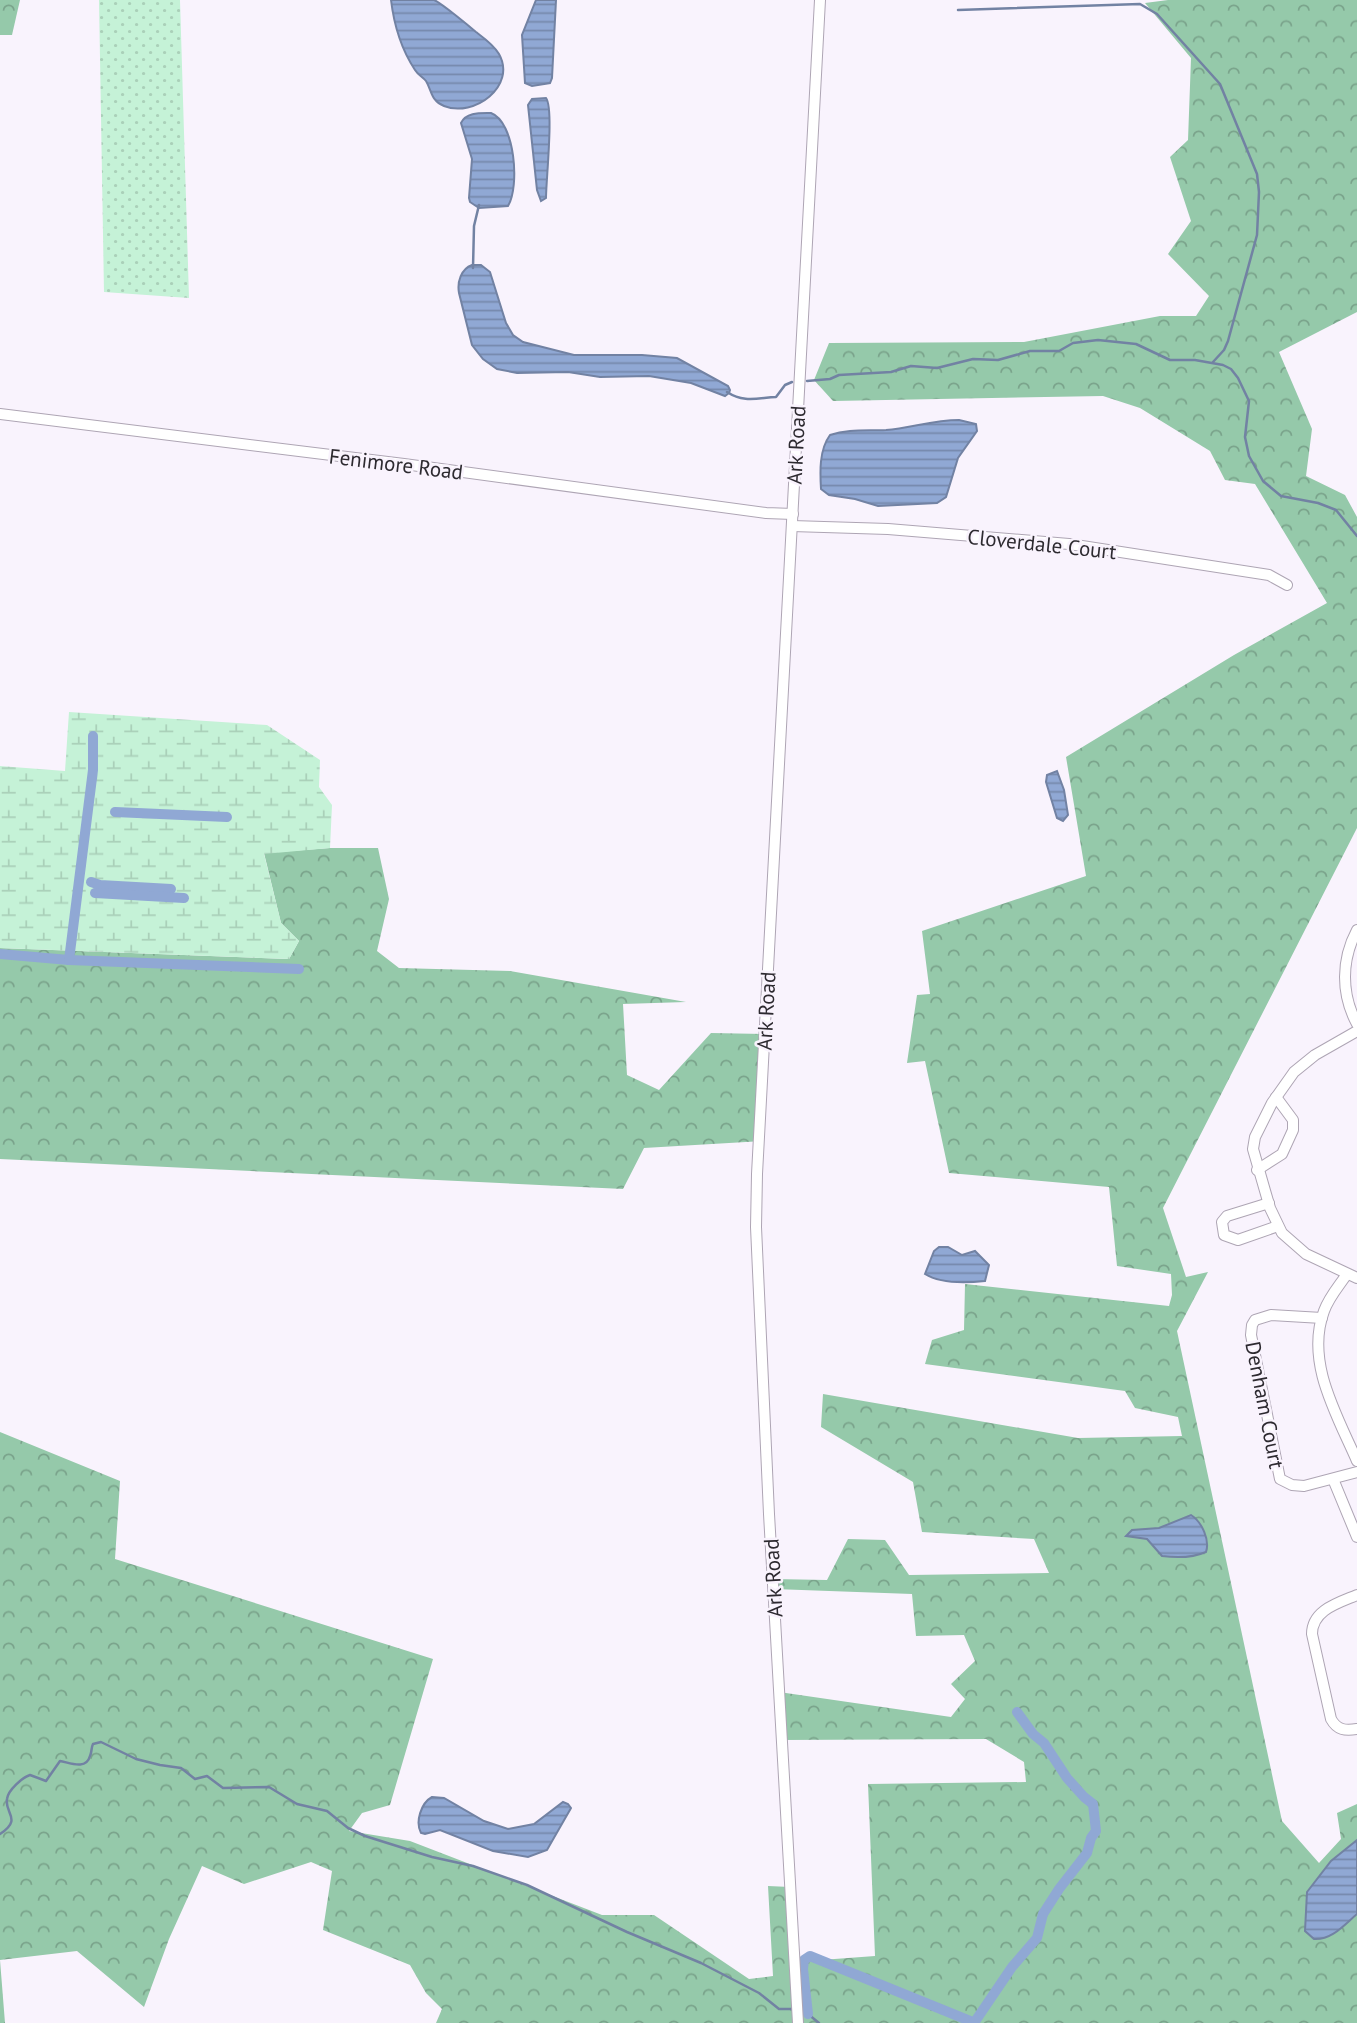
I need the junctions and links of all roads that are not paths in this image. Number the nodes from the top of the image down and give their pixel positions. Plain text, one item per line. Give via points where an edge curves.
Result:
1 (820, 0) edge
2 (0, 414) edge
3 (793, 513) junction
4 (792, 526) junction
5 (1287, 585) dead end
6 (1357, 930) edge
7 (1357, 1024) edge
8 (1357, 1031) edge
9 (1276, 1097) junction
10 (1257, 1170) junction
11 (1269, 1203) junction
12 (1278, 1226) junction
13 (1352, 1276) edge
14 (1322, 1318) junction
15 (1357, 1461) edge
16 (1357, 1472) edge
17 (1334, 1479) junction
18 (1357, 1537) edge
19 (1357, 1595) edge
20 (1357, 1728) edge
21 (798, 2023) edge

1 - 3 street, Ark Road
2 - 3 street, Fenimore Road
3 - 4 street, Ark Road
4 - 5 street, Cloverdale Court via 1069,544 1269,575
4 - 21 street, Ark Road via 756,1227
6 - 7 street via 1345,966 1347,998
8 - 9 street via 1300,1066
9 - 10 street via 1253,1143
9 - 10 street via 1293,1120 1293,1130 1282,1154
10 - 11 street
11 - 12 street
11 - 12 street via 1227,1216 1222,1222 1224,1234 1238,1240
12 - 13 street via 1298,1249
13 - 14 street via 1332,1295
14 - 15 street via 1318,1344 1324,1382
14 - 17 street, Denham Court via 1265,1316 1255,1320 1251,1335 1280,1479 1298,1486
16 - 17 street, Denham Court
17 - 18 street
19 - 20 street via 1319,1614 1312,1634 1331,1718 1344,1730

